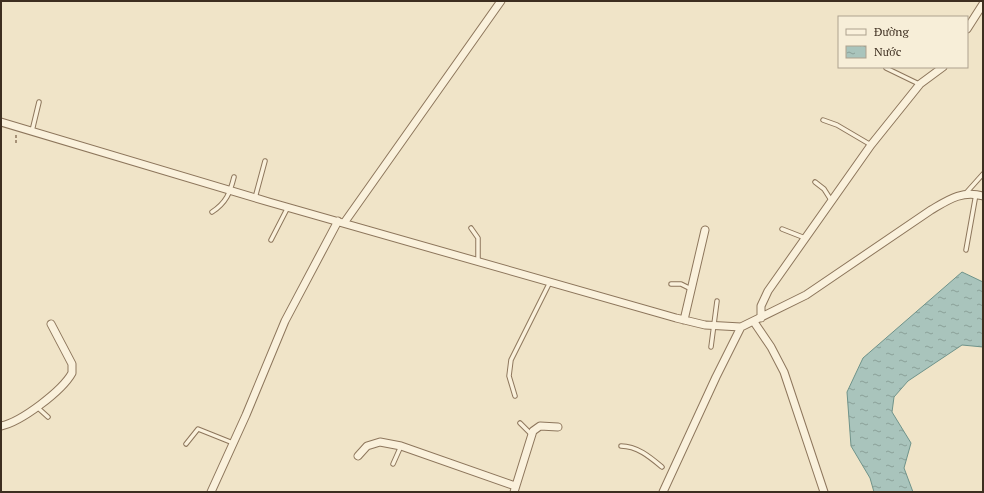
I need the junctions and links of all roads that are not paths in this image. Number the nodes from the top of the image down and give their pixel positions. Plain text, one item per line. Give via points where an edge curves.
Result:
1 (501, 1) edge
2 (983, 4) edge
3 (968, 27) edge
4 (886, 68) edge
5 (942, 68) edge
6 (920, 84) junction
7 (40, 102) dead end
8 (823, 120) dead end
9 (1, 122) edge
10 (32, 131) junction
11 (871, 145) junction
12 (265, 161) dead end
13 (983, 174) edge
14 (234, 177) dead end
15 (815, 182) dead end
16 (231, 190) junction
17 (966, 193) junction
18 (980, 195) edge
19 (255, 198) junction
20 (831, 200) junction
21 (288, 207) junction
22 (212, 212) dead end
23 (341, 222) junction
24 (471, 228) dead end
25 (782, 229) dead end
26 (705, 230) dead end
27 (805, 238) junction
28 (271, 240) dead end
29 (966, 250) dead end
30 (478, 261) junction
31 (550, 282) junction
32 (671, 284) dead end
33 (691, 289) junction
34 (718, 301) dead end
35 (761, 318) junction
36 (684, 320) junction
37 (754, 322) junction
38 (51, 324) dead end
39 (715, 326) junction
40 (741, 327) junction
41 (711, 347) dead end
42 (515, 396) dead end
43 (37, 407) junction
44 (48, 418) dead end
45 (520, 423) dead end
46 (1, 426) edge
47 (558, 427) dead end
48 (532, 435) junction
49 (234, 443) junction
50 (186, 444) dead end
51 (401, 446) junction
52 (621, 446) dead end
53 (358, 456) dead end
54 (393, 464) dead end
55 (662, 467) dead end
56 (515, 489) edge
57 (211, 492) edge
58 (663, 492) edge
59 (824, 492) edge

1 - 23 street
2 - 3 street
4 - 6 lane
5 - 6 street
6 - 11 street
7 - 10 lane
8 - 11 lane
9 - 10 street
10 - 16 street
11 - 20 street
12 - 19 lane
13 - 17 lane
14 - 16 lane
15 - 20 lane via 824,189
16 - 19 street
16 - 22 lane via 224,203
17 - 18 street
17 - 35 street via 931,210 806,295
18 - 29 lane
19 - 21 street
20 - 27 street
21 - 23 street
21 - 28 lane
23 - 30 street
23 - 49 street via 285,321
24 - 30 lane via 478,238
25 - 27 lane
26 - 33 street
27 - 35 street via 763,300
30 - 31 street
31 - 36 street
31 - 42 lane via 511,360 509,376
32 - 33 lane via 681,284
33 - 36 street
34 - 39 lane
35 - 37 street
36 - 39 street
37 - 40 street
37 - 59 street via 784,372
38 - 43 street via 73,368 70,376
39 - 40 street
39 - 41 lane
40 - 58 street
43 - 44 lane
43 - 46 street via 18,420
45 - 48 lane
47 - 48 street via 540,426
48 - 56 street
49 - 50 lane via 198,429
49 - 57 street
51 - 53 street via 373,442 363,448
51 - 54 lane
51 - 56 street
52 - 55 lane via 646,454

